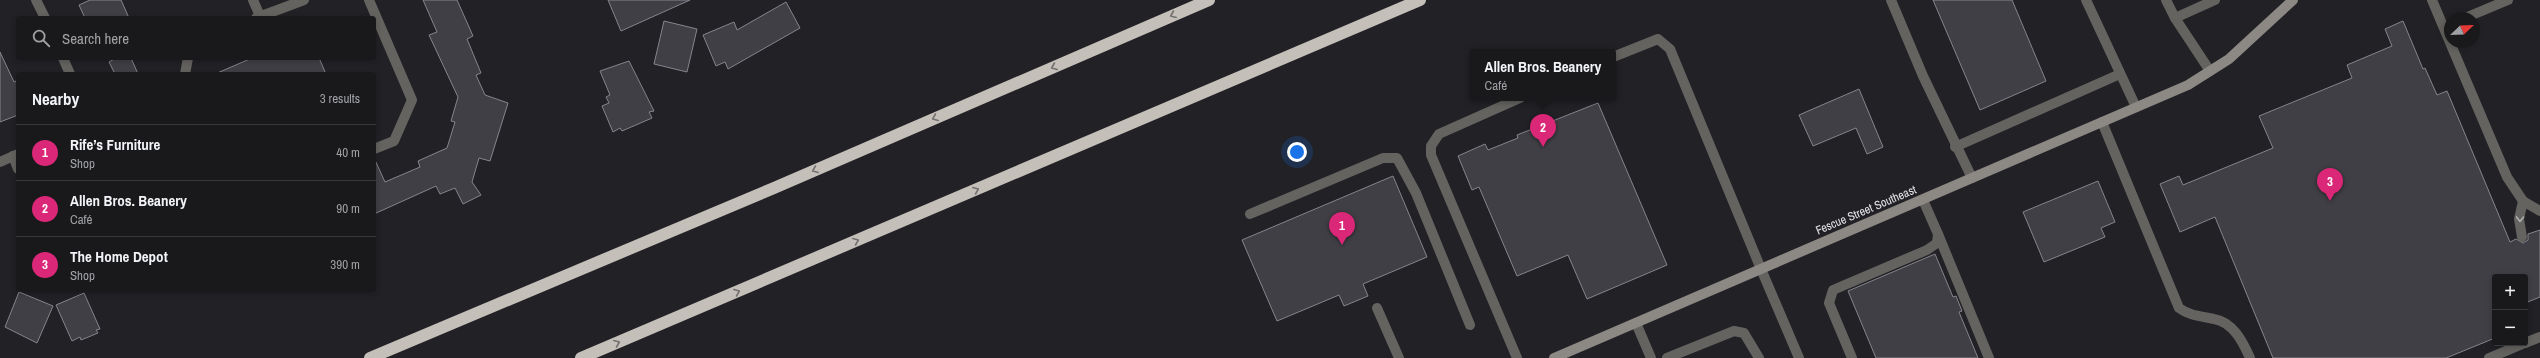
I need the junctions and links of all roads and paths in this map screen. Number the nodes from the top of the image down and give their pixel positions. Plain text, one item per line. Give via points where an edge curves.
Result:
1 (36, 0) edge
2 (254, 0) edge
3 (304, 0) edge
4 (370, 0) edge
5 (1209, 0) edge
6 (1420, 0) edge
7 (1891, 0) edge
8 (2086, 0) edge
9 (2166, 0) edge
10 (2215, 0) edge
11 (2293, 0) edge
12 (2432, 0) edge
13 (2508, 0) edge
14 (2479, 12) edge
15 (44, 16) edge
16 (258, 16) edge
17 (261, 16) edge
18 (2175, 18) junction
19 (2444, 22) edge
20 (2455, 48) edge
21 (1616, 56) edge
22 (64, 60) edge
23 (188, 60) edge
24 (2210, 71) junction
25 (69, 72) edge
26 (185, 72) edge
27 (2120, 74) junction
28 (1513, 101) edge
29 (2136, 107) junction
30 (2102, 122) junction
31 (1955, 146) junction
32 (376, 148) edge
33 (15, 155) edge
34 (0, 162) edge
35 (1972, 178) junction
36 (1922, 200) junction
37 (2523, 201) junction
38 (2540, 211) edge
39 (1250, 214) dead end
40 (1938, 234) junction
41 (2522, 237) dead end
42 (1761, 269) junction
43 (1378, 308) dead end
44 (1636, 323) junction
45 (1470, 325) dead end
46 (2540, 336) edge
47 (2528, 342) edge
48 (2518, 346) edge
49 (370, 358) edge
50 (581, 358) edge
51 (1399, 358) edge
52 (1517, 358) edge
53 (1554, 358) edge
54 (1650, 358) edge
55 (1667, 358) edge
56 (1759, 358) edge
57 (1799, 358) edge
58 (1852, 358) edge
59 (1989, 358) edge
60 (2250, 358) edge
61 (2489, 358) edge

1 - 15 street
2 - 16 street
3 - 17 street
4 - 32 street via 412,100 394,141
5 -> 49 highway via 781,185
50 -> 6 highway
7 - 31 street
8 - 27 street
9 - 18 street
10 - 18 street
11 - 24 street, Fescue Street Southeast via 2229,59
12 - 19 street
13 - 14 street
18 - 24 street
20 - 37 street via 2506,177
21 - 42 street via 1658,39 1670,49
22 - 25 street
23 - 26 street
24 - 29 street, Fescue Street Southeast via 2188,85
27 - 29 street
27 - 31 street
28 - 52 street via 1439,134 1431,146 1431,155
29 - 30 street, Fescue Street Southeast
30 - 35 street, Fescue Street Southeast
30 - 60 street via 2179,308 2187,314 2216,319 2230,326
31 - 35 street
33 - 34 street
35 - 36 street, Fescue Street Southeast
36 - 40 street
36 - 42 street, Fescue Street Southeast
37 - 38 street
37 -> 41 street via 2519,219
39 - 45 street via 1383,158 1397,158 1416,193
40 - 58 street via 1937,243 1927,250 1833,290 1829,303
40 - 59 street
42 - 44 street, Fescue Street Southeast
42 - 57 street
43 - 51 street
44 - 53 street, Fescue Street Southeast
44 - 54 street
46 - 47 street
48 - 61 street
55 - 56 street via 1734,331 1744,333

